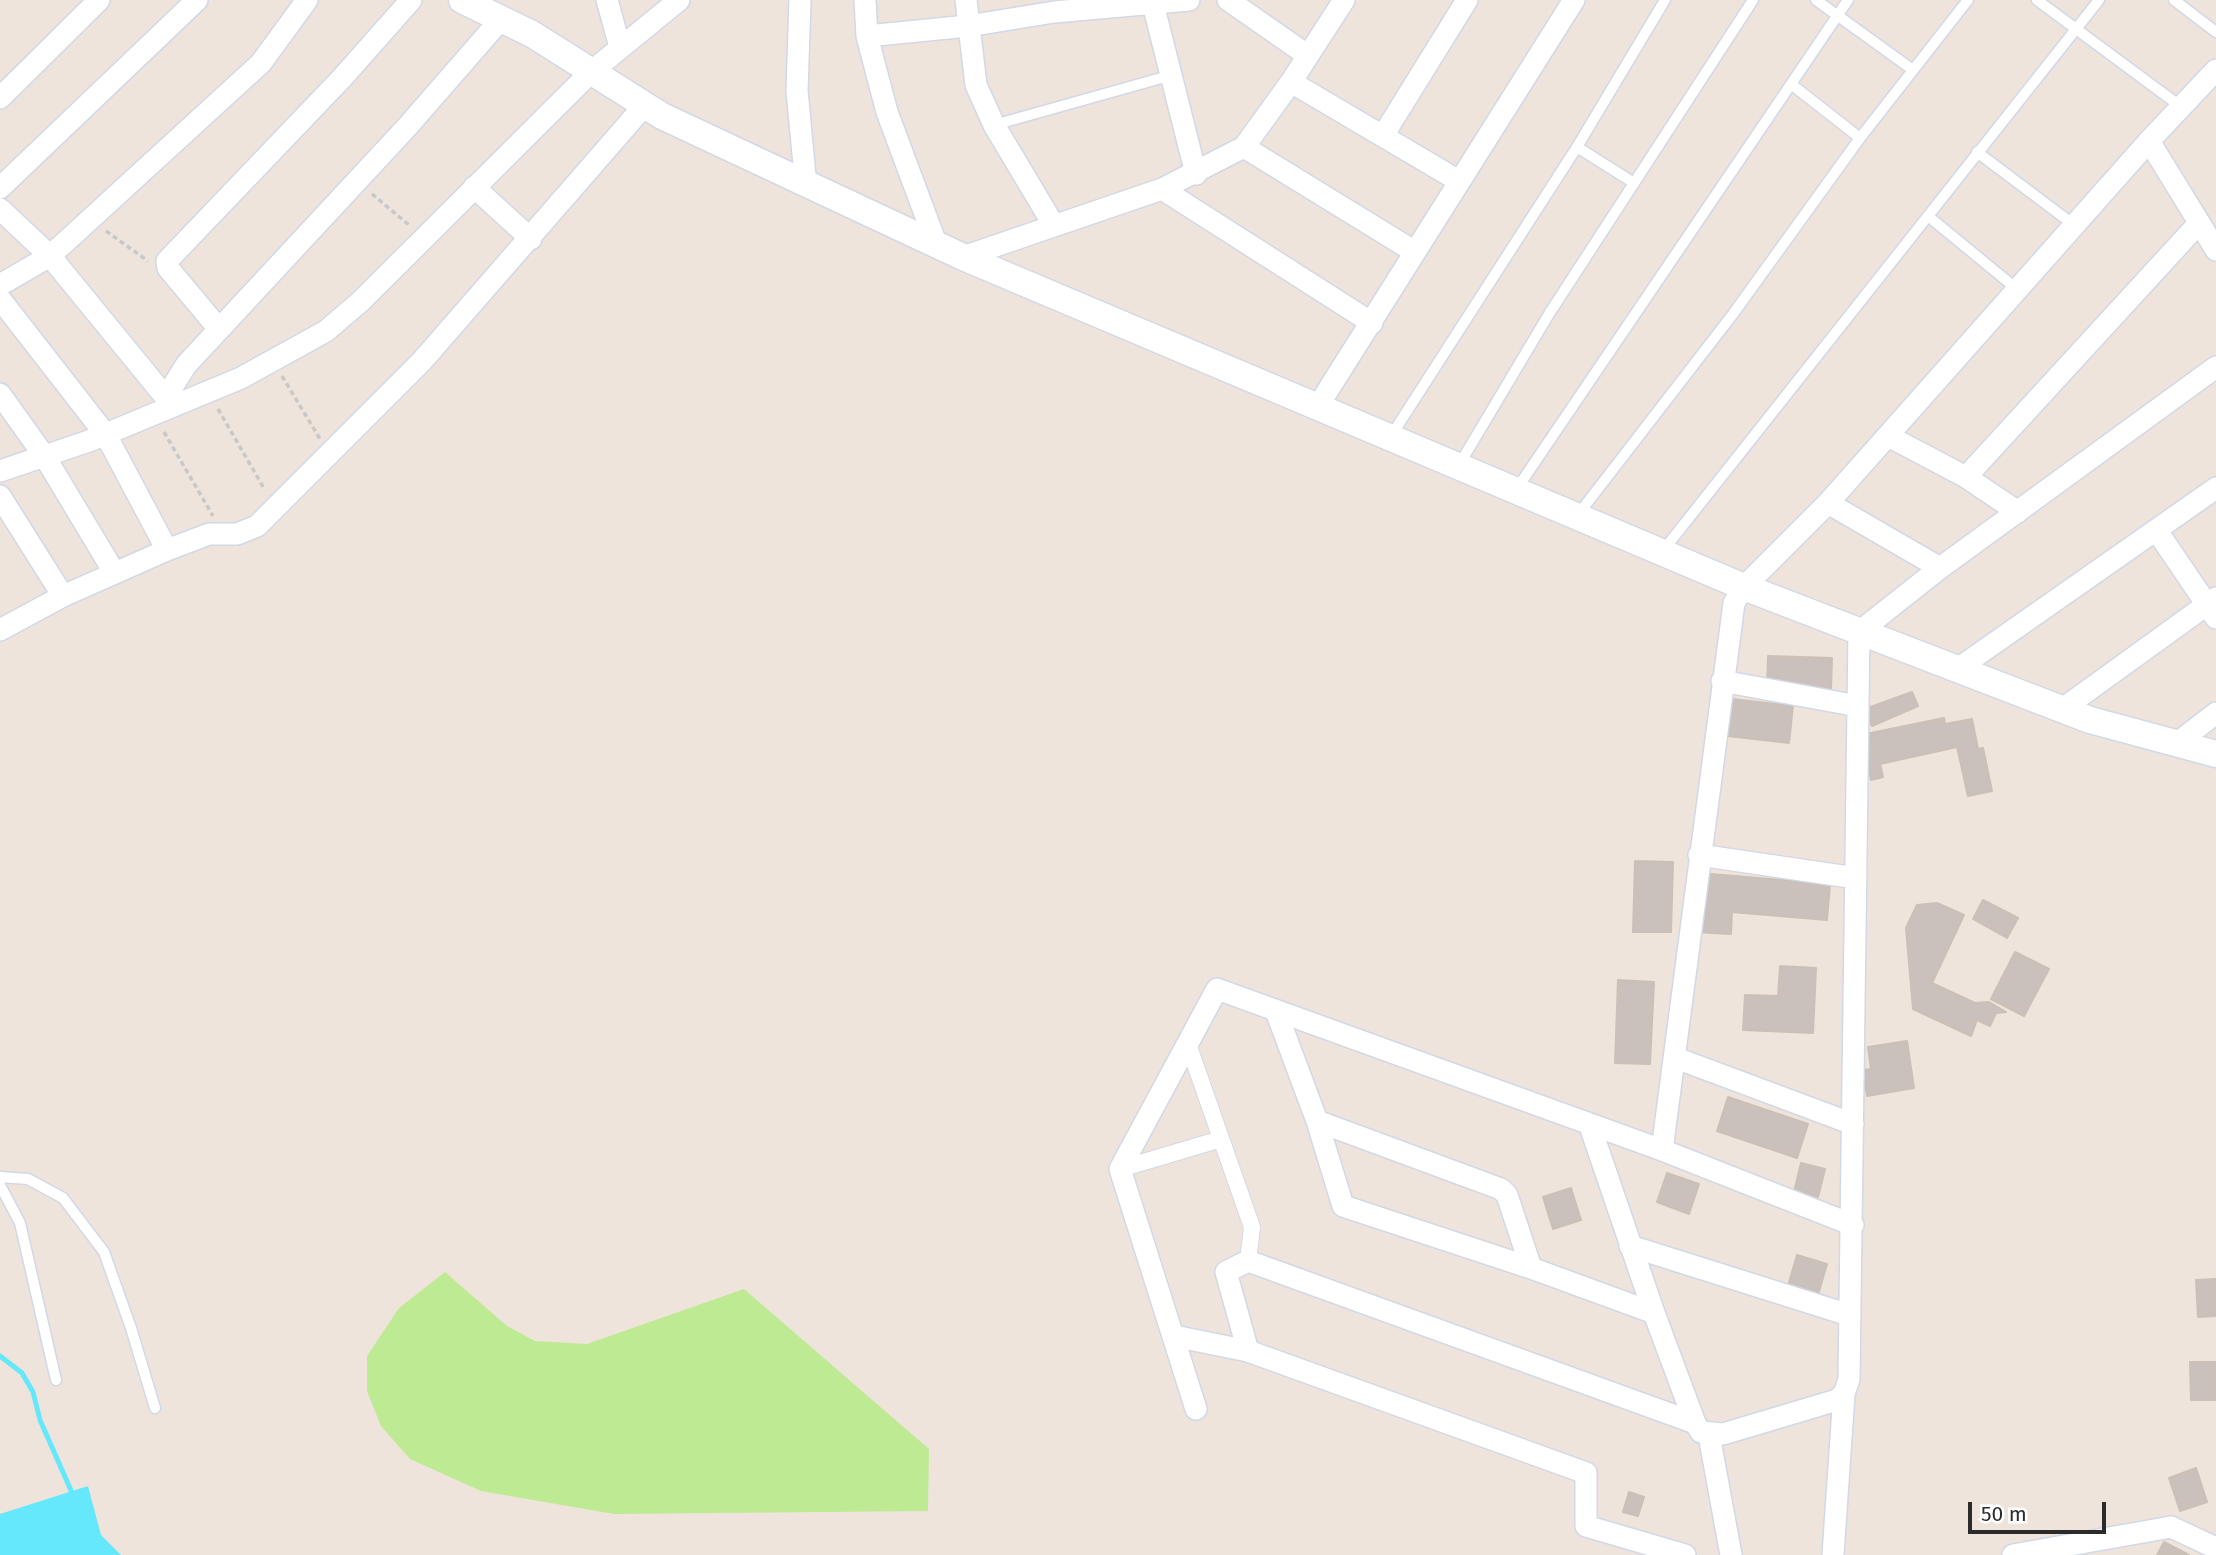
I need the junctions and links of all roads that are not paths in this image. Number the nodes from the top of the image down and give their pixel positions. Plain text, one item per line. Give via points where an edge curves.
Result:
1 (99, 0) edge
2 (197, 0) edge
3 (307, 0) edge
4 (411, 0) edge
5 (607, 0) edge
6 (678, 0) edge
7 (800, 0) edge
8 (865, 0) edge
9 (966, 0) edge
10 (1189, 0) edge
11 (1228, 0) edge
12 (1344, 0) edge
13 (1468, 0) edge
14 (1574, 0) edge
15 (1665, 0) edge
16 (1753, 0) edge
17 (1816, 0) edge
18 (1848, 0) edge
19 (1968, 0) edge
20 (2037, 0) edge
21 (2099, 0) edge
22 (2174, 0) edge
23 (468, 1) edge
24 (1152, 2) edge
25 (1053, 6) edge
26 (1838, 16) junction
27 (502, 18) junction
28 (968, 26) junction
29 (2077, 29) junction
30 (2216, 32) edge
31 (867, 36) junction
32 (620, 47) junction
33 (1307, 55) junction
34 (1913, 70) junction
35 (591, 72) junction
36 (1172, 75) junction
37 (2214, 78) edge
38 (1292, 82) junction
39 (1791, 84) junction
40 (0, 99) edge
41 (644, 106) junction
42 (2180, 106) junction
43 (994, 125) junction
44 (1384, 134) junction
45 (1860, 138) junction
46 (2149, 141) junction
47 (1244, 147) junction
48 (1577, 147) junction
49 (1977, 152) junction
50 (1196, 174) junction
51 (1459, 181) junction
52 (1634, 184) junction
53 (806, 186) junction
54 (474, 187) junction
55 (0, 188) edge
56 (1162, 189) junction
57 (0, 209) edge
58 (1928, 216) junction
59 (2199, 223) junction
60 (1052, 225) junction
61 (2074, 225) junction
62 (531, 239) junction
63 (937, 246) junction
64 (2216, 250) edge
65 (1415, 252) junction
66 (50, 256) junction
67 (963, 257) junction
68 (0, 285) edge
69 (2018, 289) junction
70 (0, 299) edge
71 (1372, 323) junction
72 (219, 329) junction
73 (2216, 367) edge
74 (0, 394) edge
75 (164, 406) junction
76 (1318, 406) junction
77 (106, 435) junction
78 (1888, 436) junction
79 (1391, 437) junction
80 (45, 457) junction
81 (1458, 466) junction
82 (0, 471) edge
83 (1966, 477) junction
84 (2216, 488) edge
85 (1516, 490) junction
86 (0, 496) edge
87 (1828, 503) junction
88 (2018, 512) junction
89 (1577, 516) junction
90 (2157, 531) junction
91 (167, 550) junction
92 (1662, 552) junction
93 (1940, 568) junction
94 (114, 572) junction
95 (1744, 587) junction
96 (64, 596) junction
97 (2213, 607) edge
98 (0, 630) edge
99 (1860, 632) junction
100 (1956, 670) junction
101 (1722, 681) junction
102 (1858, 706) junction
103 (2061, 710) junction
104 (2216, 713) edge
105 (2176, 744) junction
106 (2216, 754) edge
107 (1699, 855) junction
108 (1856, 878) junction
109 (1276, 1011) junction
110 (1188, 1044) junction
111 (1676, 1058) junction
112 (1317, 1121) junction
113 (1853, 1124) junction
114 (1590, 1126) junction
115 (1221, 1139) junction
116 (1662, 1150) junction
117 (1120, 1169) junction
118 (0, 1177) edge
119 (0, 1185) edge
120 (1853, 1225) junction
121 (1630, 1246) junction
122 (1248, 1261) junction
123 (1531, 1268) junction
124 (1654, 1313) junction
125 (1849, 1315) junction
126 (1174, 1336) junction
127 (1248, 1351) junction
128 (56, 1380) dead end
129 (1844, 1394) junction
130 (155, 1408) dead end
131 (1196, 1409) dead end
132 (1702, 1429) junction
133 (2215, 1545) edge
134 (1685, 1555) edge
135 (1731, 1555) edge
136 (1833, 1555) edge
137 (2013, 1555) edge

1 - 40 street
2 - 55 street
3 - 66 street via 261,63
4 - 72 street via 400,17 167,261
5 - 32 street
6 - 32 street
7 - 53 street via 797,91
8 - 31 street
9 - 28 street
10 - 24 street
11 - 33 street
12 - 33 street
13 - 44 street
14 - 51 street
15 - 48 lane
16 - 52 lane
17 - 26 lane
18 - 26 lane
19 - 34 lane
20 - 29 lane
21 - 29 lane
22 - 30 lane
23 - 27 street
24 - 25 street
24 - 36 street
25 - 28 street
26 - 34 lane
26 - 39 lane
27 - 35 street
27 - 72 street
28 - 31 street
28 - 43 street via 976,85
29 - 42 lane
29 - 49 lane
31 - 63 street via 887,112
32 - 35 street
33 - 38 street
34 - 45 lane
35 - 41 street
35 - 54 street
36 - 43 lane
36 - 50 street
37 - 42 street
38 - 44 street
38 - 47 street
39 - 45 lane
39 - 85 lane
41 - 53 street
41 - 62 street
42 - 46 street
43 - 60 street
44 - 51 street
45 - 89 lane via 1733,314
46 - 59 street
46 - 61 street
47 - 50 street
47 - 65 street
48 - 52 lane
48 - 79 lane
49 - 58 lane
49 - 61 lane
50 - 56 street
51 - 65 street
52 - 81 lane
53 - 63 street
54 - 62 street
54 - 75 street via 326,331 274,363
56 - 60 street
56 - 71 street
57 - 66 street
58 - 69 lane
58 - 92 lane
59 - 64 street
59 - 83 street
60 - 67 street
61 - 69 street
62 - 91 street via 422,361 257,526 237,534 209,534
63 - 67 street
65 - 71 street
66 - 68 street
66 - 75 street
67 - 76 street
69 - 78 street
70 - 77 street
71 - 76 street
72 - 75 street via 186,365
73 - 88 street
74 - 80 street
75 - 77 street
76 - 79 street
77 - 80 street
77 - 91 street
78 - 83 street
78 - 87 street
79 - 81 street
80 - 82 street
80 - 94 street
81 - 85 street
83 - 88 street
84 - 90 street
85 - 89 street
86 - 96 street
87 - 93 street
87 - 95 street
88 - 93 street
89 - 92 street
90 - 97 street
90 - 100 street
91 - 94 street
92 - 95 street
93 - 99 street
94 - 96 street
95 - 99 street
95 - 101 street via 1734,603
96 - 98 street
97 - 103 street
99 - 100 street
99 - 102 street
100 - 103 street
101 - 102 street
101 - 107 street
102 - 108 street
103 - 105 street
104 - 105 street
105 - 106 street
107 - 108 street
107 - 111 street
108 - 113 street
109 - 110 street via 1217,989
109 - 112 street
109 - 114 street
110 - 115 street
110 - 117 street
111 - 113 street
111 - 116 street
112 - 123 street via 1501,1189
112 - 123 street via 1342,1206
113 - 120 street
114 - 116 street
114 - 121 street
115 - 117 street
115 - 122 street via 1252,1227
116 - 120 street
117 - 126 street
118 - 130 lane via 29,1179 63,1199 104,1252
119 - 128 lane via 20,1223
120 - 125 street
121 - 124 street
121 - 125 street
122 - 127 street via 1226,1272
122 - 132 street
123 - 124 street
124 - 132 street
125 - 129 street via 1849,1378
126 - 127 street
126 - 131 street
127 - 134 street via 1586,1472 1586,1526
129 - 132 street via 1723,1434
129 - 136 street
132 - 135 street
133 - 137 street via 2171,1527

